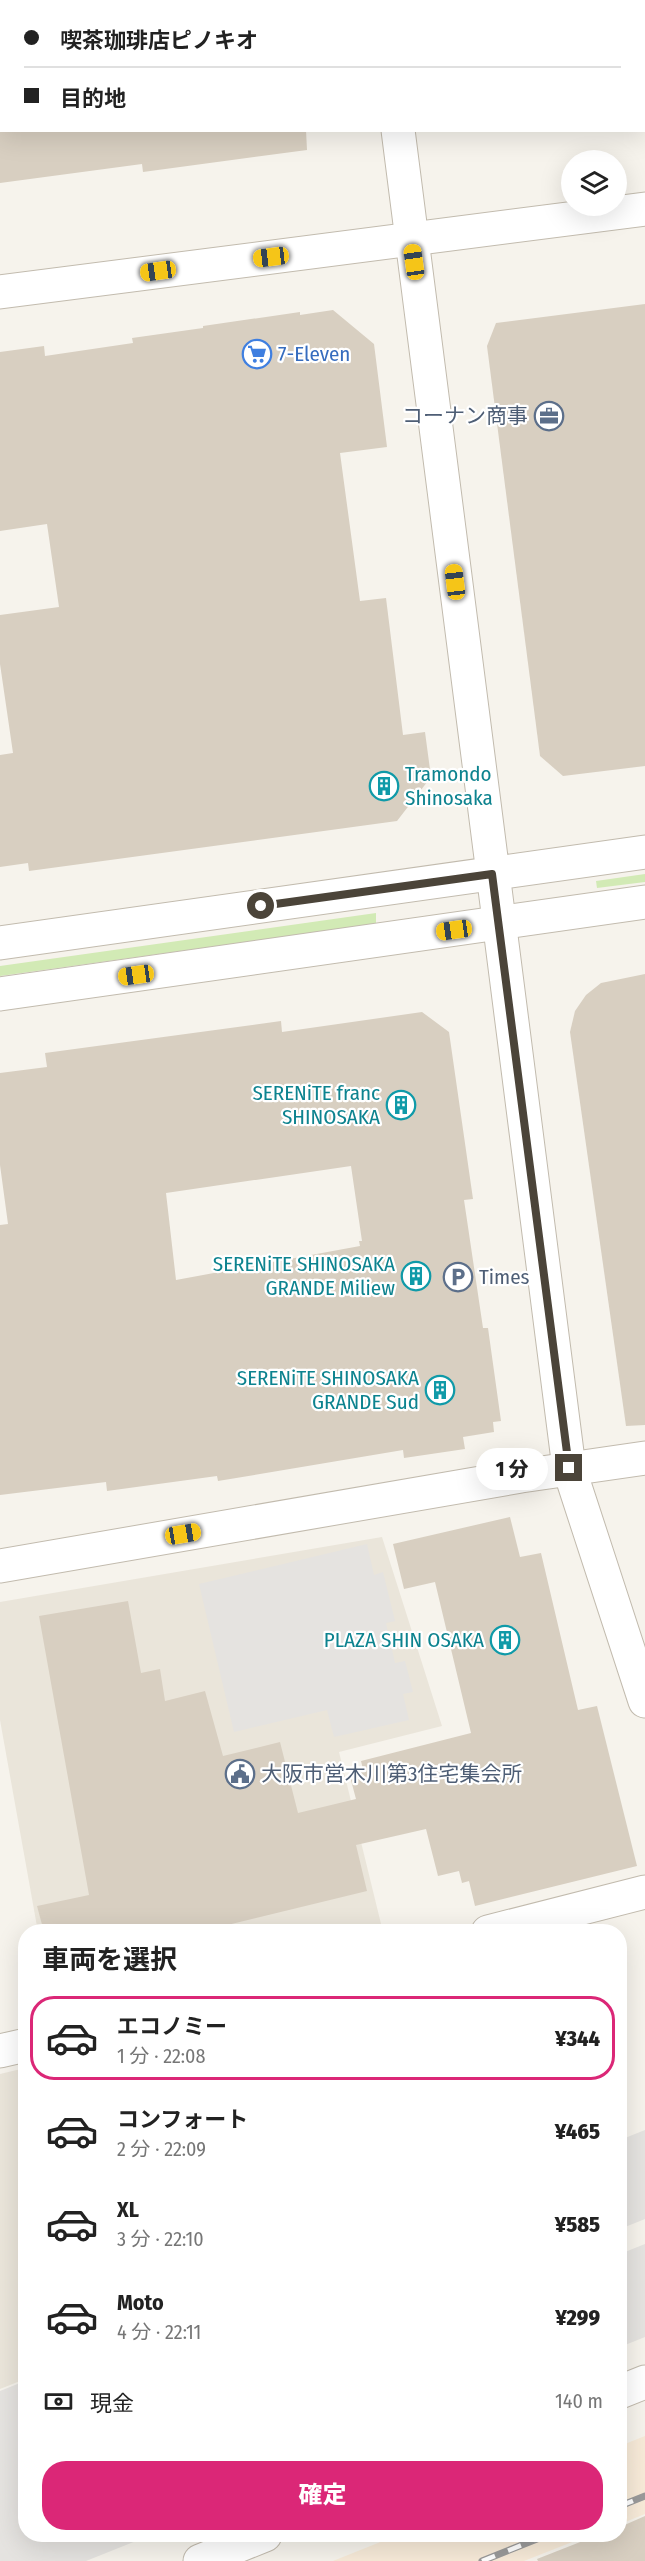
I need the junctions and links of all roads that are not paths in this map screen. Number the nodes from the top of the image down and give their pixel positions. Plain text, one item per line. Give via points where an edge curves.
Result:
1 (398, 132) edge
2 (645, 209) edge
3 (411, 240) junction
4 (0, 292) edge
5 (645, 852) edge
6 (492, 874) junction
7 (645, 902) edge
8 (498, 923) junction
9 (0, 943) edge
10 (0, 994) edge
11 (645, 1458) edge
12 (569, 1468) junction
13 (0, 1566) edge
14 (645, 1701) edge
15 (645, 1892) edge
16 (519, 1924) edge
17 (18, 2047) edge
18 (0, 2051) edge
19 (645, 2382) edge
20 (627, 2389) edge
21 (248, 2542) edge
22 (200, 2561) edge

1 - 3 street
2 - 3 street
3 - 4 street
3 - 6 street
5 - 6 street
6 - 8 street
6 - 9 street
7 - 8 street
8 - 10 street
8 - 12 street
11 - 12 street
12 - 13 street
12 - 14 street
15 - 16 street
17 - 18 street
19 - 20 street
21 - 22 street

